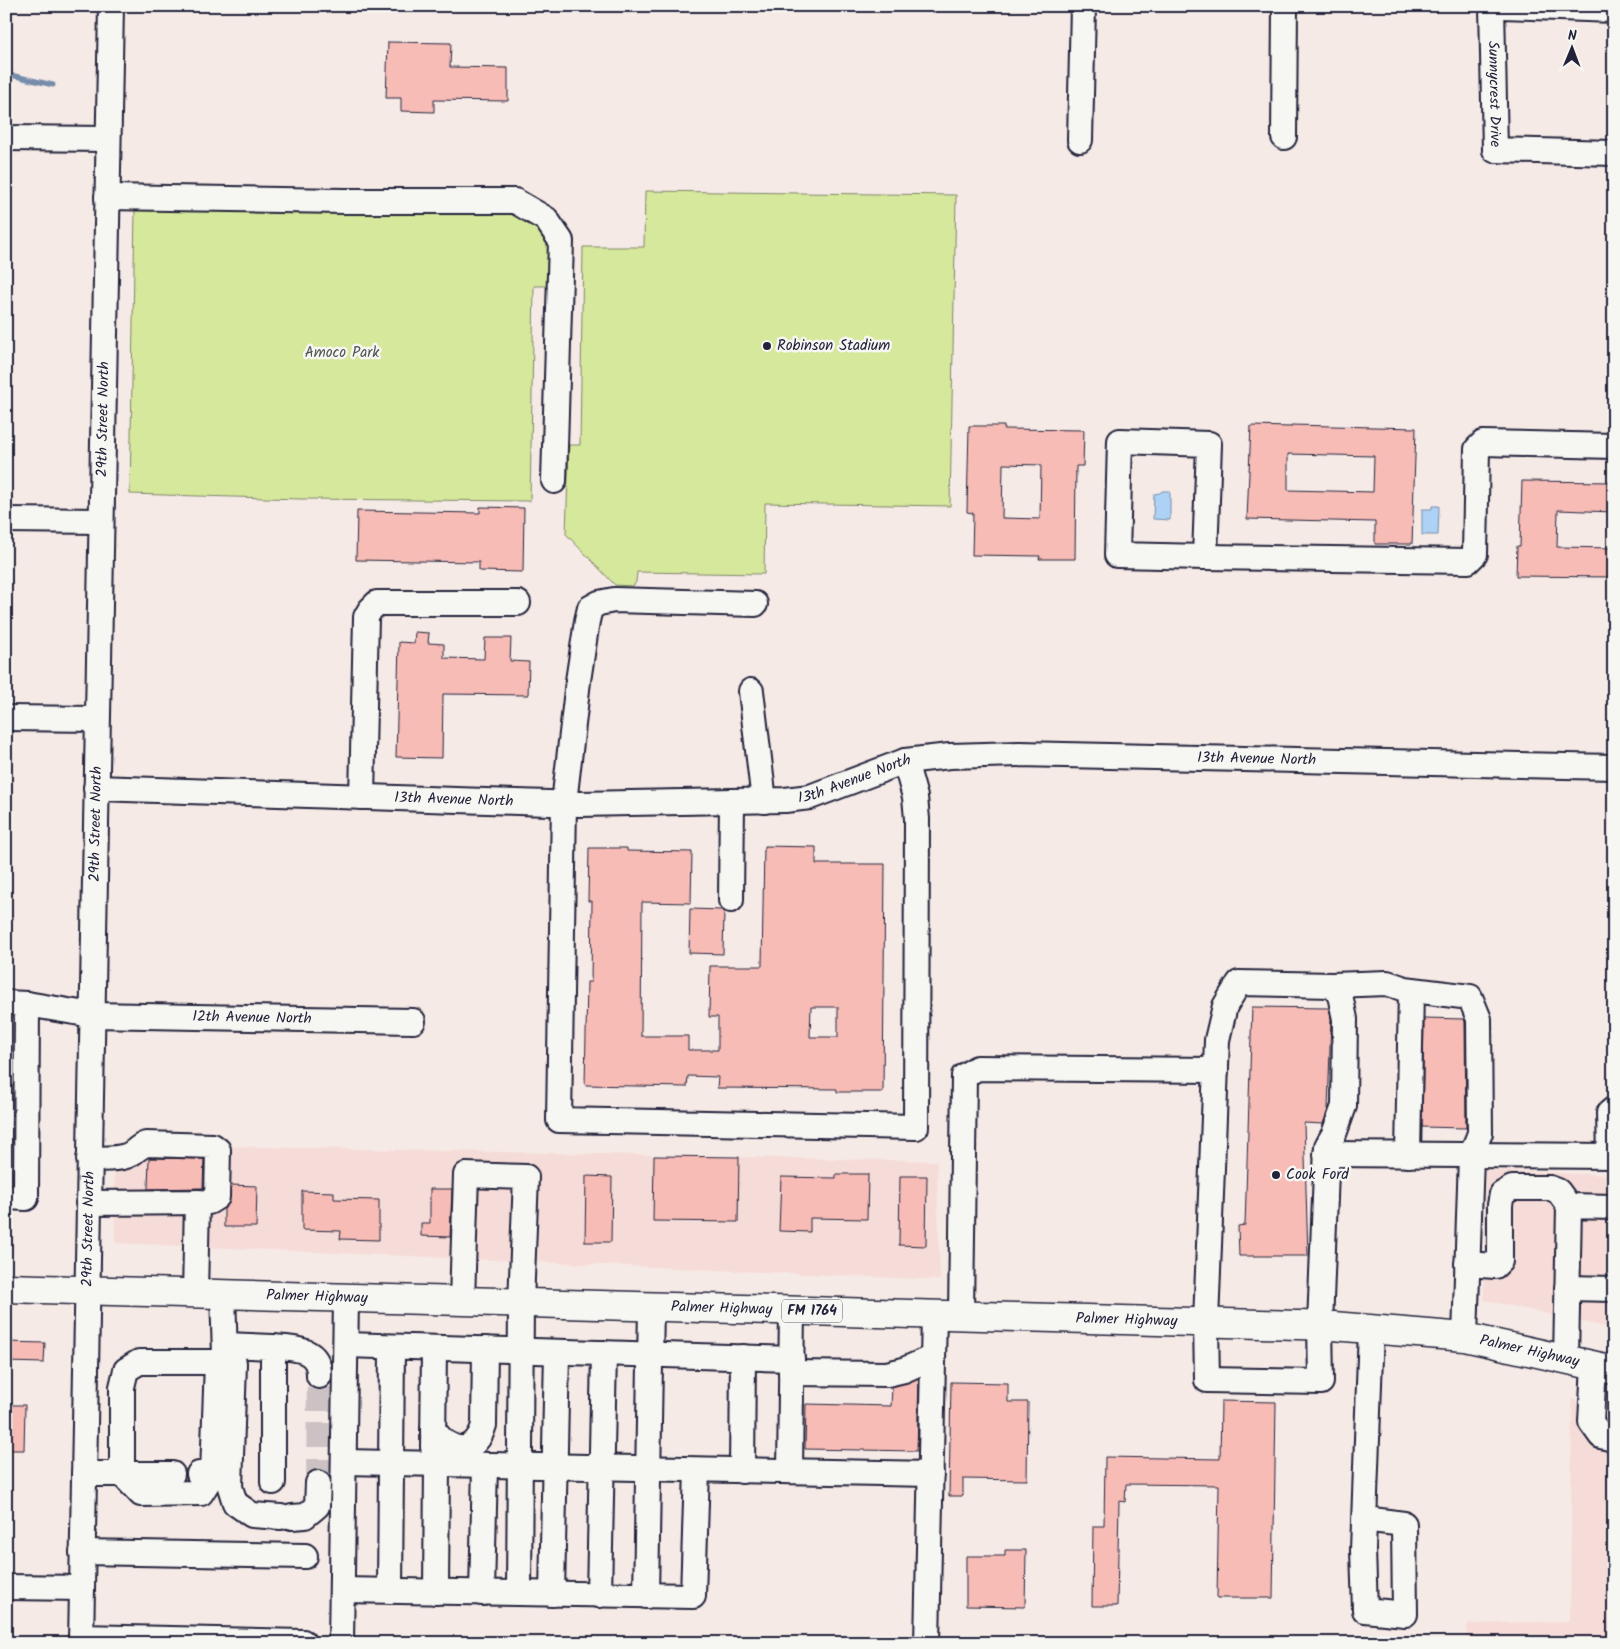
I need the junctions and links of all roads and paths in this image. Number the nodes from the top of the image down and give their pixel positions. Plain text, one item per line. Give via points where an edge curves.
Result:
1 (111, 6) edge
2 (1083, 6) edge
3 (1285, 6) edge
4 (1492, 6) edge
5 (1501, 6) edge
6 (1614, 10) edge
7 (1284, 137) dead end
8 (6, 138) edge
9 (108, 139) junction
10 (1080, 140) dead end
11 (1614, 152) edge
12 (107, 197) junction
13 (1614, 446) edge
14 (554, 481) dead end
15 (6, 520) edge
16 (101, 521) junction
17 (1205, 558) junction
18 (518, 603) dead end
19 (755, 604) dead end
20 (751, 691) dead end
21 (6, 718) edge
22 (97, 720) junction
23 (906, 761) junction
24 (1614, 767) edge
25 (96, 788) junction
26 (362, 797) junction
27 (732, 801) junction
28 (764, 801) junction
29 (564, 803) junction
30 (731, 900) dead end
31 (1332, 985) junction
32 (1411, 990) junction
33 (17, 1004) edge
34 (92, 1015) junction
35 (413, 1021) dead end
36 (1216, 1070) junction
37 (1614, 1109) edge
38 (1326, 1154) junction
39 (1408, 1155) junction
40 (1471, 1156) junction
41 (1524, 1156) junction
42 (1612, 1156) edge
43 (89, 1159) junction
44 (1525, 1188) junction
45 (6, 1197) edge
46 (197, 1202) junction
47 (88, 1203) junction
48 (1569, 1206) junction
49 (1614, 1207) edge
50 (1468, 1264) junction
51 (6, 1288) edge
52 (1567, 1288) junction
53 (1614, 1289) edge
54 (87, 1290) junction
55 (195, 1293) junction
56 (223, 1294) junction
57 (346, 1298) junction
58 (462, 1301) junction
59 (521, 1303) junction
60 (650, 1306) junction
61 (792, 1310) junction
62 (947, 1315) junction
63 (1206, 1322) junction
64 (1320, 1325) junction
65 (1371, 1329) junction
66 (1465, 1337) junction
67 (346, 1345) junction
68 (273, 1347) junction
69 (392, 1347) junction
70 (434, 1348) junction
71 (486, 1349) junction
72 (521, 1351) junction
73 (556, 1352) junction
74 (604, 1353) junction
75 (223, 1354) junction
76 (650, 1355) junction
77 (743, 1357) junction
78 (933, 1357) junction
79 (1566, 1359) junction
80 (792, 1366) junction
81 (1604, 1368) edge
82 (320, 1376) tunnel mouth
83 (433, 1430) junction
84 (1614, 1439) edge
85 (344, 1462) junction
86 (391, 1463) junction
87 (437, 1464) junction
88 (485, 1465) junction
89 (520, 1466) junction
90 (554, 1467) junction
91 (602, 1468) junction
92 (648, 1469) junction
93 (697, 1470) junction
94 (742, 1471) junction
95 (790, 1471) junction
96 (84, 1474) junction
97 (122, 1474) junction
98 (193, 1474) junction
99 (931, 1474) junction
100 (272, 1482) dead end
101 (318, 1483) tunnel mouth
102 (1364, 1520) dead end
103 (82, 1552) junction
104 (305, 1556) dead end
105 (6, 1587) edge
106 (82, 1588) junction
107 (342, 1590) junction
108 (390, 1591) junction
109 (436, 1592) junction
110 (482, 1593) junction
111 (519, 1593) junction
112 (552, 1594) junction
113 (599, 1595) junction
114 (646, 1596) junction
115 (81, 1640) edge
116 (303, 1642) edge
117 (341, 1643) edge
118 (927, 1643) edge

1 - 9 street, 29th Street North
2 - 10 street
3 - 7 street
4 - 11 street, Sunnycrest Drive via 1495,150
5 - 6 street
8 - 9 street
9 - 12 street, 29th Street North
12 - 14 street via 514,200 546,219 561,241
12 - 16 street, 29th Street North
13 - 17 street via 1482,443 1477,449 1475,554 1468,561
15 - 16 street
16 - 22 street, 29th Street North
17 - 17 street via 1117,555 1120,441 1208,444
18 - 26 street via 376,603 370,610 366,618
19 - 29 street via 614,600 590,608
20 - 28 street
21 - 22 street
22 - 25 street, 29th Street North
23 - 24 street, 13th Avenue North via 1019,754
23 - 28 street, 13th Avenue North via 810,797
23 - 29 street via 917,819 916,1127 559,1120
25 - 26 street, 13th Avenue North
25 - 34 street, 29th Street North
26 - 29 street, 13th Avenue North
27 - 28 street, 13th Avenue North
27 - 29 street, 13th Avenue North
27 - 30 street
31 - 32 street via 1387,983
31 - 36 street via 1239,983 1224,1006 1217,1040
31 - 38 street via 1340,995 1345,1019 1344,1106
32 - 39 street
32 - 40 street via 1470,997 1479,1019 1480,1133
33 - 34 street, 12th Avenue North
33 - 45 street via 26,1198
34 - 35 street, 12th Avenue North
34 - 43 street, 29th Street North
36 - 62 street via 977,1068 964,1076
36 - 63 street
37 - 42 street via 1609,1113
38 - 39 street
38 - 64 street
39 - 40 street
40 - 41 street
40 - 50 street
41 - 42 street
41 - 44 street
43 - 46 street via 125,1157 146,1144 213,1146 218,1150 217,1197 209,1202
43 - 47 street, 29th Street North
44 - 48 street via 1558,1191
44 - 50 street via 1512,1188 1502,1194 1500,1261 1495,1266
46 - 47 street
46 - 55 street
47 - 54 street, 29th Street North
48 - 49 street
48 - 52 street
50 - 66 street
51 - 54 main road, Palmer Highway / FM 1764
52 - 53 street
52 - 79 street
54 - 55 main road, Palmer Highway / FM 1764
54 - 96 street, 29th Street North
55 - 56 main road, Palmer Highway / FM 1764
56 - 57 main road, Palmer Highway / FM 1764
56 - 75 street
57 - 58 main road, Palmer Highway / FM 1764
57 - 67 street
58 - 59 main road, Palmer Highway / FM 1764
58 - 59 street via 466,1175 526,1177
59 - 60 main road, Palmer Highway / FM 1764
59 - 72 street
60 - 61 main road, Palmer Highway / FM 1764
60 - 76 street
61 - 62 main road, Palmer Highway / FM 1764
61 - 80 street
62 - 63 main road, Palmer Highway / FM 1764
62 - 78 street
63 - 64 main road, Palmer Highway / FM 1764
63 - 64 street via 1207,1380 1321,1382
64 - 65 main road, Palmer Highway / FM 1764
65 - 66 main road, Palmer Highway / FM 1764
65 - 102 street
66 - 79 main road, Palmer Highway / FM 1764
67 - 69 street
67 - 85 street
68 - 75 street
68 - 82 street via 296,1348 312,1355 320,1368
68 - 100 street
69 - 70 street
69 - 86 street
70 - 71 street
70 - 83 street
71 - 72 street
71 - 83 street via 481,1436 468,1447 460,1448 446,1443
72 - 73 street
72 - 89 street
73 - 74 street
73 - 90 street
74 - 76 street
74 - 91 street
75 - 97 street via 139,1362 126,1370 122,1387
75 - 98 street
75 - 101 street via 234,1363 230,1486 235,1503 252,1515 305,1516 317,1506
76 - 77 street
76 - 92 street
77 - 80 street
77 - 94 street
78 - 80 street via 887,1374
78 - 99 street
79 - 81 main road, Palmer Highway / FM 1764
80 - 95 street
81 - 84 street via 1591,1422 1601,1436
83 - 87 street
85 - 86 street
85 - 107 street
86 - 87 street
86 - 108 street
87 - 88 street
87 - 109 street
88 - 89 street
88 - 110 street
89 - 90 street
89 - 111 street
90 - 91 street
90 - 112 street
91 - 92 street
91 - 113 street
92 - 93 street
92 - 114 street
93 - 94 street
93 - 114 street via 693,1596
94 - 95 street
95 - 99 street
96 - 97 street
96 - 103 street, 29th Street North
97 - 98 street
97 - 98 street via 141,1494 202,1493
99 - 118 street
103 - 104 street
103 - 106 street, 29th Street North
105 - 106 street
106 - 115 street, 29th Street North
107 - 108 street
107 - 117 street
108 - 109 street
109 - 110 street
110 - 111 street
111 - 112 street
112 - 113 street
113 - 114 street
115 - 116 street

